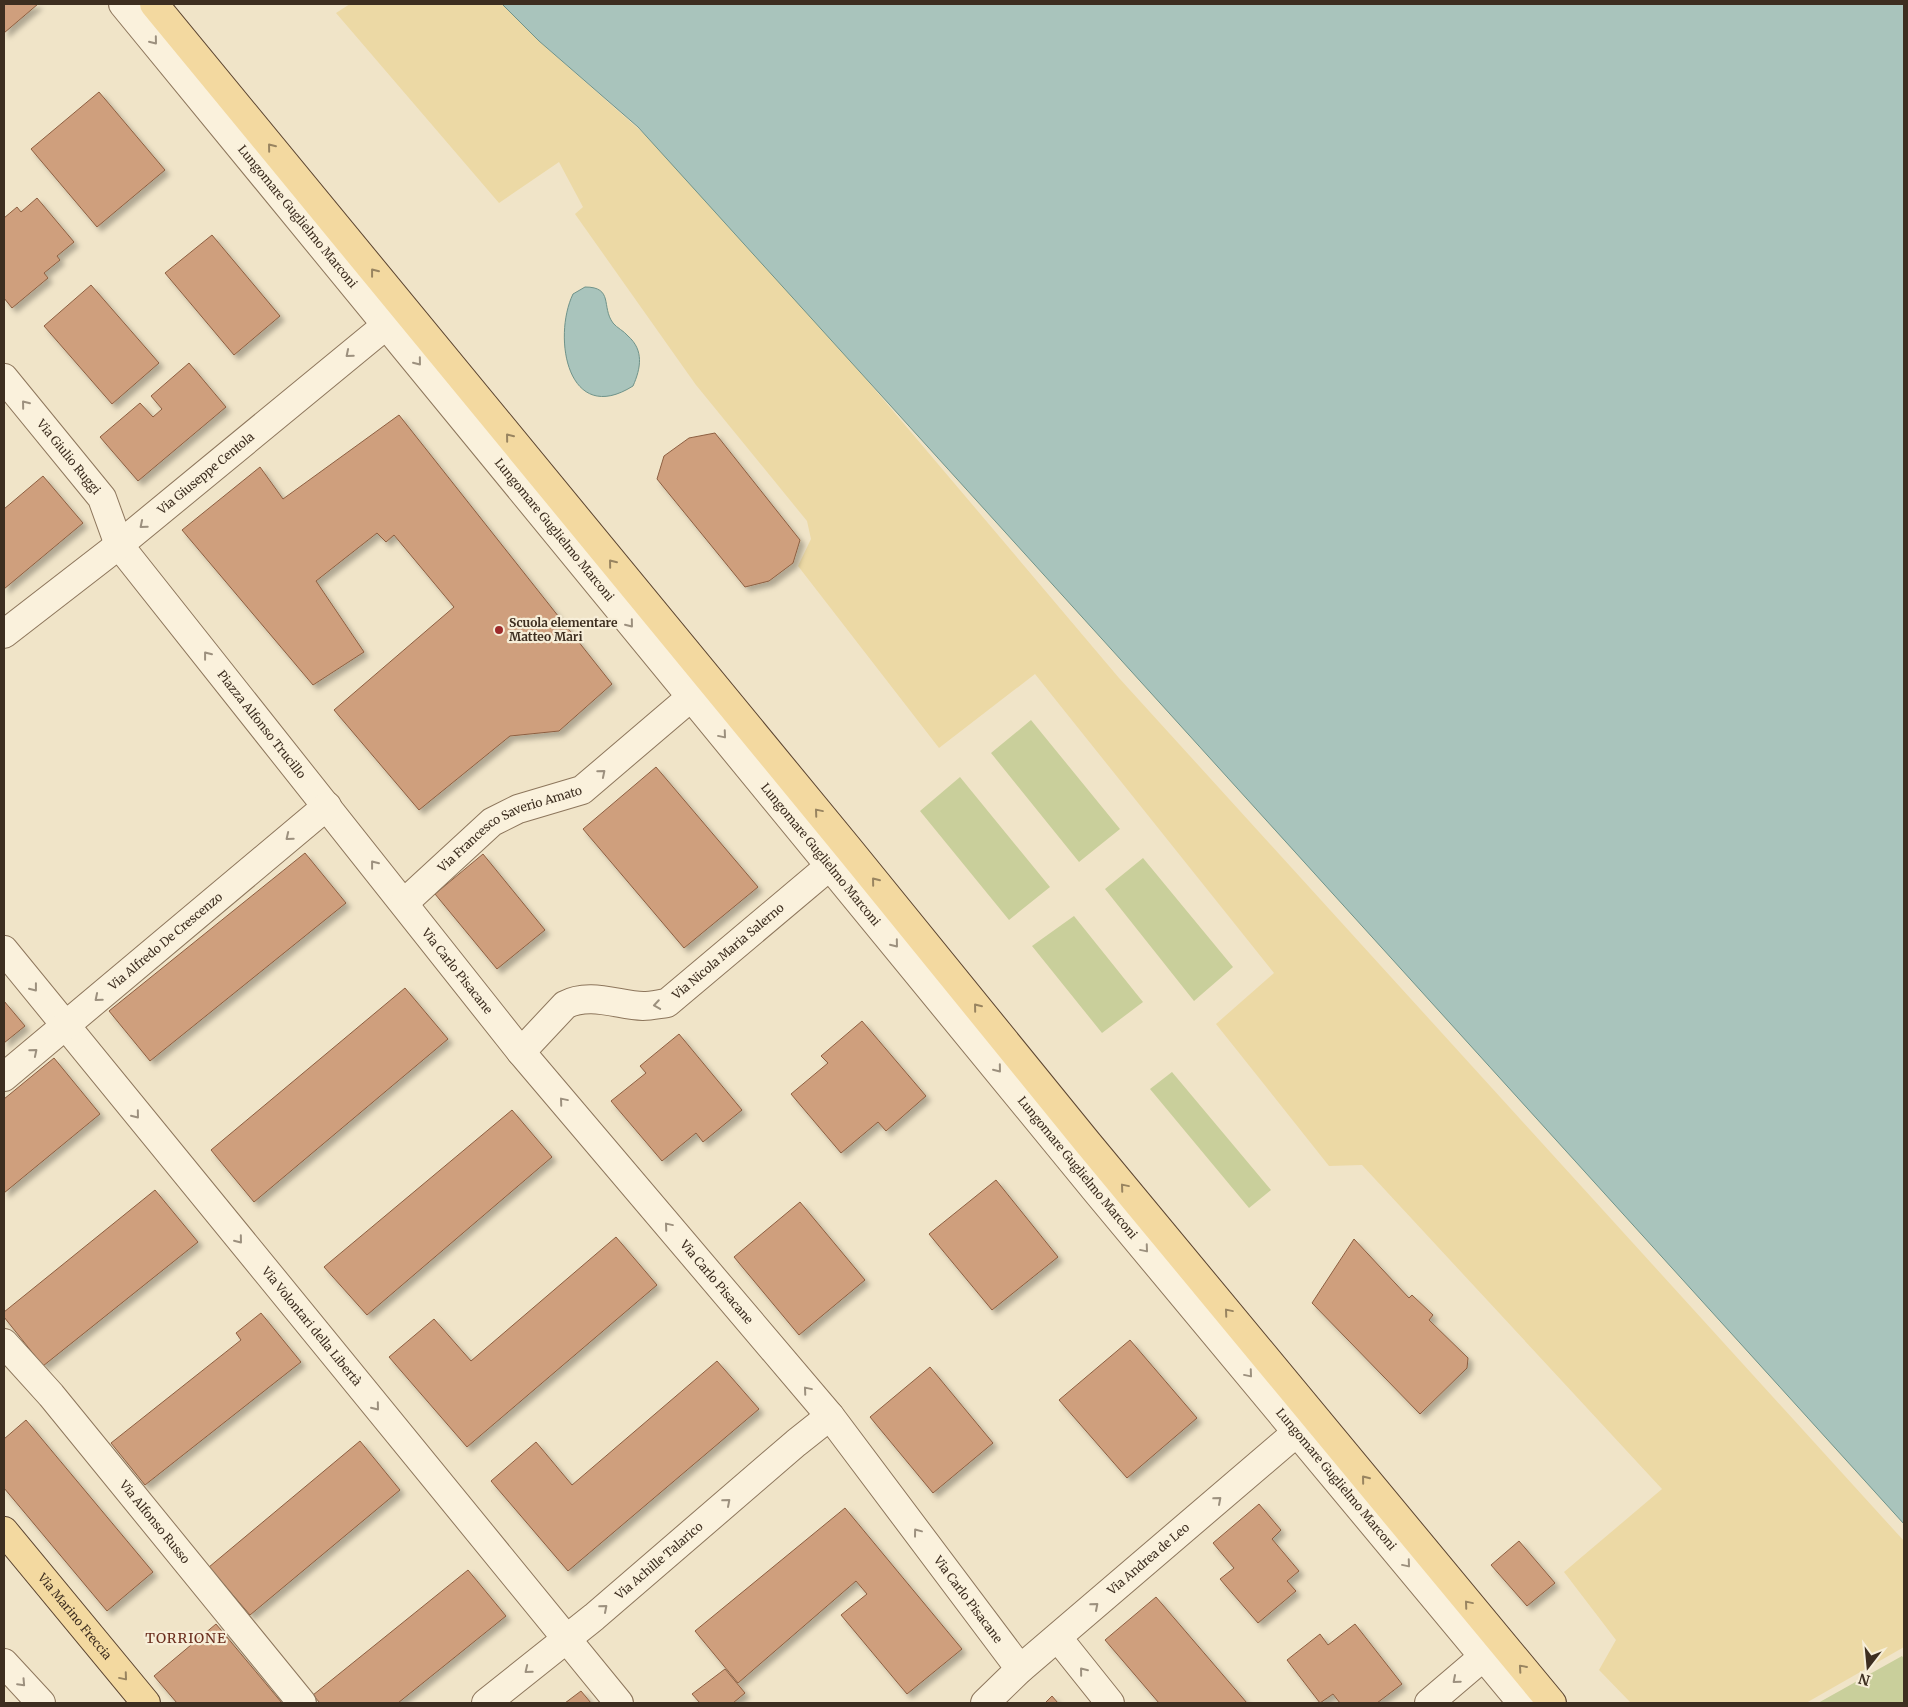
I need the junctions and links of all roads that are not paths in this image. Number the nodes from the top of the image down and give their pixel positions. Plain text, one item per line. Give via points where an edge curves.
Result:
1 (123, 4) edge
2 (154, 4) edge
3 (396, 317) junction
4 (4, 378) edge
5 (119, 545) junction
6 (4, 634) edge
7 (701, 689) junction
8 (327, 806) junction
9 (840, 858) junction
10 (404, 903) junction
11 (4, 950) edge
12 (64, 1026) junction
13 (521, 1052) junction
14 (4, 1077) edge
15 (4, 1343) edge
16 (830, 1416) junction
17 (1306, 1425) junction
18 (4, 1532) edge
19 (1058, 1638) junction
20 (566, 1640) junction
21 (1491, 1649) junction
22 (4, 1663) edge
23 (1020, 1669) junction
24 (41, 1703) edge
25 (146, 1703) edge
26 (302, 1703) edge
27 (486, 1703) edge
28 (619, 1703) edge
29 (985, 1703) edge
30 (1110, 1703) edge
31 (1429, 1703) edge
32 (1522, 1703) edge
33 (1552, 1703) edge

1 -> 3 street, Lungomare Guglielmo Marconi
3 -> 2 main road, Lungomare Guglielmo Marconi
3 -> 5 street, Via Giuseppe Centola
3 - 7 main road, Lungomare Guglielmo Marconi
5 -> 4 street, Via Giulio Ruggi via 102,498
5 - 6 street, Via Giuseppe Centola
8 -> 5 street, Piazza Alfonso Trucillo
7 - 9 main road, Lungomare Guglielmo Marconi
10 -> 7 street, Via Francesco Saverio Amato via 492,822 518,809 582,790
10 -> 8 street, Piazza Alfonso Trucillo
8 -> 12 street, Via Alfredo De Crescenzo
9 -> 13 street, Via Nicola Maria Salerno via 667,1003 646,1006 608,1000 574,1000 565,1005
9 - 17 main road, Lungomare Guglielmo Marconi
10 - 13 street, Via Carlo Pisacane
11 -> 12 street, Via Volontari della Libertà
14 -> 12 street, Via Alfredo De Crescenzo
12 -> 20 street, Via Volontari della Libertà
16 -> 13 street, Via Carlo Pisacane
15 - 26 street, Via Alfonso Russo via 51,1395
20 -> 16 street, Via Achille Talarico
23 -> 16 street, Via Carlo Pisacane
19 -> 17 street, Via Andrea de Leo
17 - 21 main road, Lungomare Guglielmo Marconi
18 -> 25 main road, Via Marino Freccia
19 - 23 street, Via Andrea de Leo
30 -> 19 street
20 -> 27 street, Via Achille Talarico
20 - 28 street, Via Volontari della Libertà
21 -> 31 street
21 - 32 street, Lungomare Guglielmo Marconi
33 -> 21 main road, Lungomare Guglielmo Marconi
22 -> 24 street
23 - 29 street, Via Andrea de Leo

